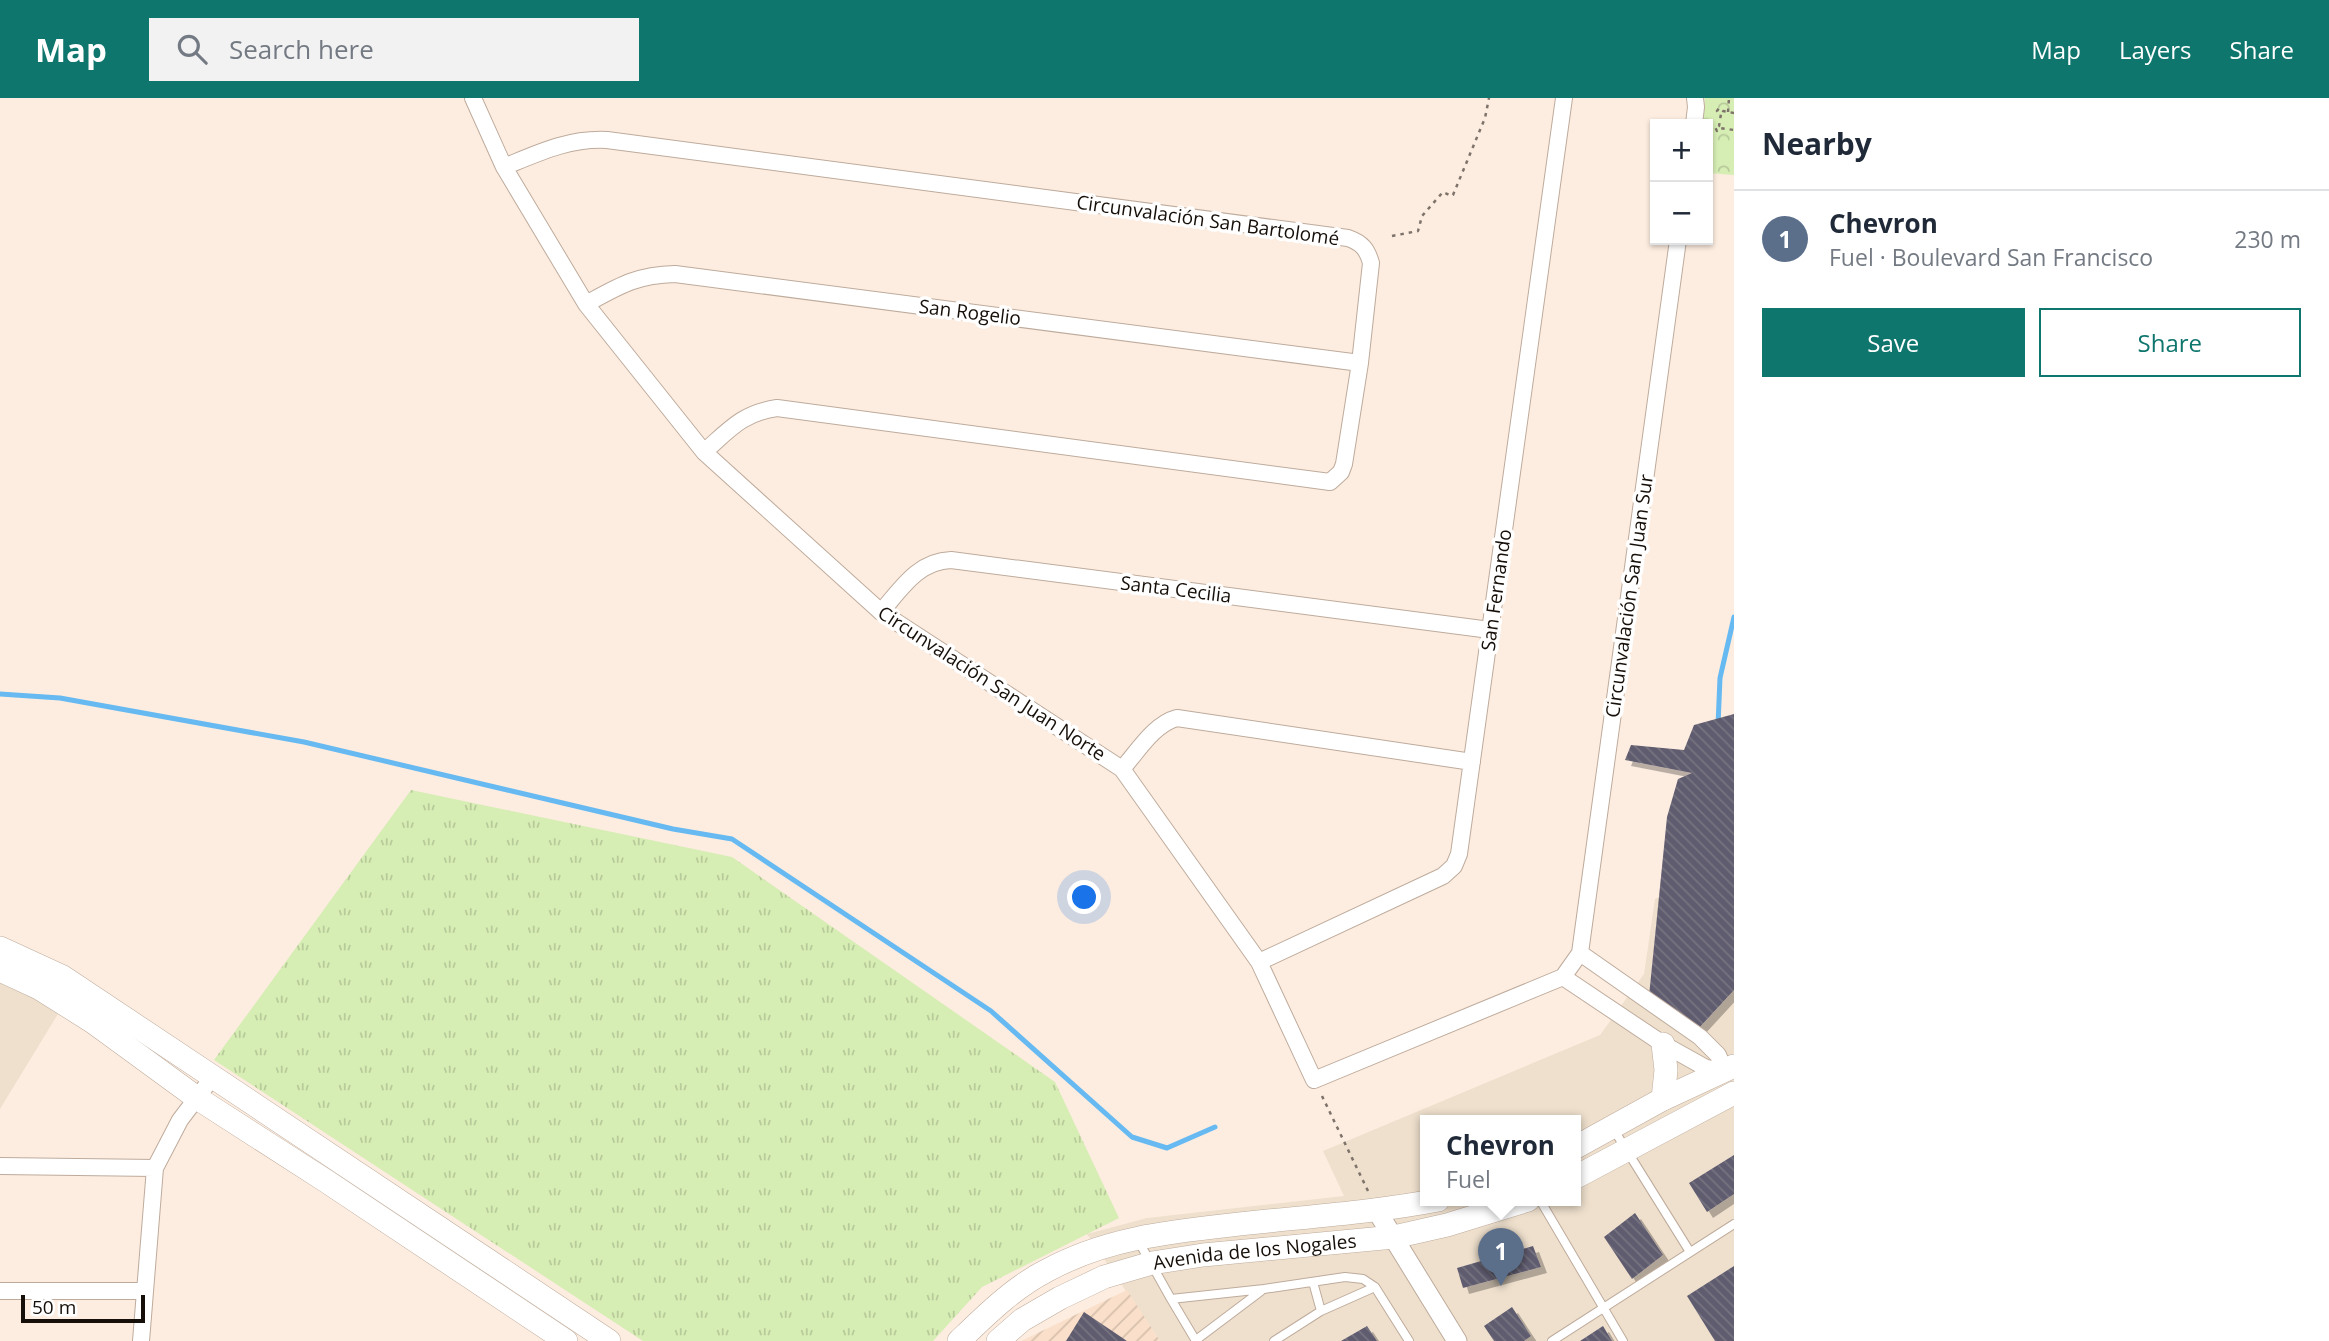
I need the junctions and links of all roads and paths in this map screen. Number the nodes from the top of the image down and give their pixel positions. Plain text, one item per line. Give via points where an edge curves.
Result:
1 (473, 98) edge
2 (1489, 98) edge
3 (1564, 98) edge
4 (1695, 98) edge
5 (1728, 98) edge
6 (1728, 111) junction
7 (1734, 113) edge
8 (1695, 119) edge
9 (1734, 131) edge
10 (504, 167) junction
11 (1392, 236) dead end
12 (1677, 245) edge
13 (586, 304) junction
14 (1360, 363) junction
15 (705, 452) junction
16 (881, 612) junction
17 (1490, 630) junction
18 (1472, 762) junction
19 (1122, 769) junction
20 (0, 947) edge
21 (1580, 953) junction
22 (1259, 962) junction
23 (0, 970) edge
24 (1563, 977) junction
25 (1663, 1044) junction
26 (1731, 1070) edge
27 (212, 1078) junction
28 (1314, 1080) junction
29 (1734, 1093) edge
30 (197, 1098) junction
31 (1663, 1099) junction
32 (1709, 1107) junction
33 (1612, 1126) junction
34 (1581, 1144) edge
35 (1625, 1150) junction
36 (0, 1166) edge
37 (155, 1168) junction
38 (1581, 1174) edge
39 (1420, 1203) edge
40 (1509, 1206) edge
41 (1544, 1206) edge
42 (1377, 1211) junction
43 (1734, 1224) edge
44 (1394, 1237) junction
45 (1136, 1238) junction
46 (1689, 1252) junction
47 (1153, 1263) junction
48 (1313, 1282) junction
49 (1375, 1287) junction
50 (1264, 1289) junction
51 (0, 1291) edge
52 (144, 1291) junction
53 (1171, 1299) junction
54 (1603, 1308) junction
55 (1321, 1311) junction
56 (141, 1341) edge
57 (566, 1341) edge
58 (609, 1341) edge
59 (959, 1341) edge
60 (998, 1341) edge
61 (1196, 1341) edge
62 (1274, 1341) edge
63 (1409, 1341) edge
64 (1457, 1341) edge
65 (1552, 1341) edge
66 (1623, 1341) edge

1 - 10 street, Circunvalación San Juan Norte
2 - 11 path via 1453,195 1443,192 1422,215 1418,231
3 - 17 street, San Fernando
4 - 8 street
5 - 6 path
6 - 7 path
6 - 9 path via 1719,108 1719,126 1715,127 1717,131
10 - 13 street, Circunvalación San Juan Norte
10 - 14 street, Circunvalación San Bartolomé via 565,143 607,140 1348,238 1360,242 1371,263
12 - 21 street, Circunvalación San Juan Sur
13 - 14 street, San Rogelio via 633,279 675,274
13 - 15 street, Circunvalación San Juan Norte
14 - 15 street, Circunvalación San Bartolomé via 1344,464 1330,482 777,408 752,413 737,422
15 - 16 street, Circunvalación San Juan Norte
16 - 17 street, Santa Cecilia via 921,568 951,560
16 - 19 street, Circunvalación San Juan Norte
17 - 18 street, San Fernando
18 - 19 street via 1177,718 1157,730
18 - 22 street, San Fernando via 1454,866 1427,884
19 - 22 street, Circunvalación San Juan Norte
20 - 27 main road via 62,977
21 - 24 street, Circunvalación San Juan Sur
21 - 26 street via 1700,1037
22 - 28 street, Circunvalación San Juan Norte
23 - 30 main road via 93,1022
24 - 25 street
24 - 28 street
25 - 26 street via 1706,1068
25 - 31 main road
26 - 31 main road
26 - 32 main road
27 - 30 street
27 - 58 main road
28 - 42 path
29 - 32 main road
30 - 37 street
30 - 57 main road
31 - 33 main road
32 - 35 main road
33 - 34 main road
33 - 35 lane
35 - 38 main road
35 - 46 lane
36 - 37 street
37 - 52 street
39 - 42 main road, Avenida de los Nogales
40 - 44 main road, Avenida de los Nogales
41 - 54 lane
42 - 44 street
42 - 45 main road, Avenida de los Nogales
43 - 46 lane
44 - 47 main road, Avenida de los Nogales
44 - 64 street
45 - 47 lane
45 - 59 main road, Avenida de los Nogales via 1045,1271
46 - 54 lane
47 - 53 lane
47 - 60 main road, Avenida de los Nogales via 1060,1298 1022,1320
48 - 49 lane via 1345,1277 1363,1279
48 - 50 lane
48 - 55 lane
49 - 55 lane
49 - 63 lane
50 - 53 lane
50 - 61 lane
51 - 52 street
52 - 56 street
53 - 61 lane
54 - 65 lane
54 - 66 lane
55 - 62 lane

